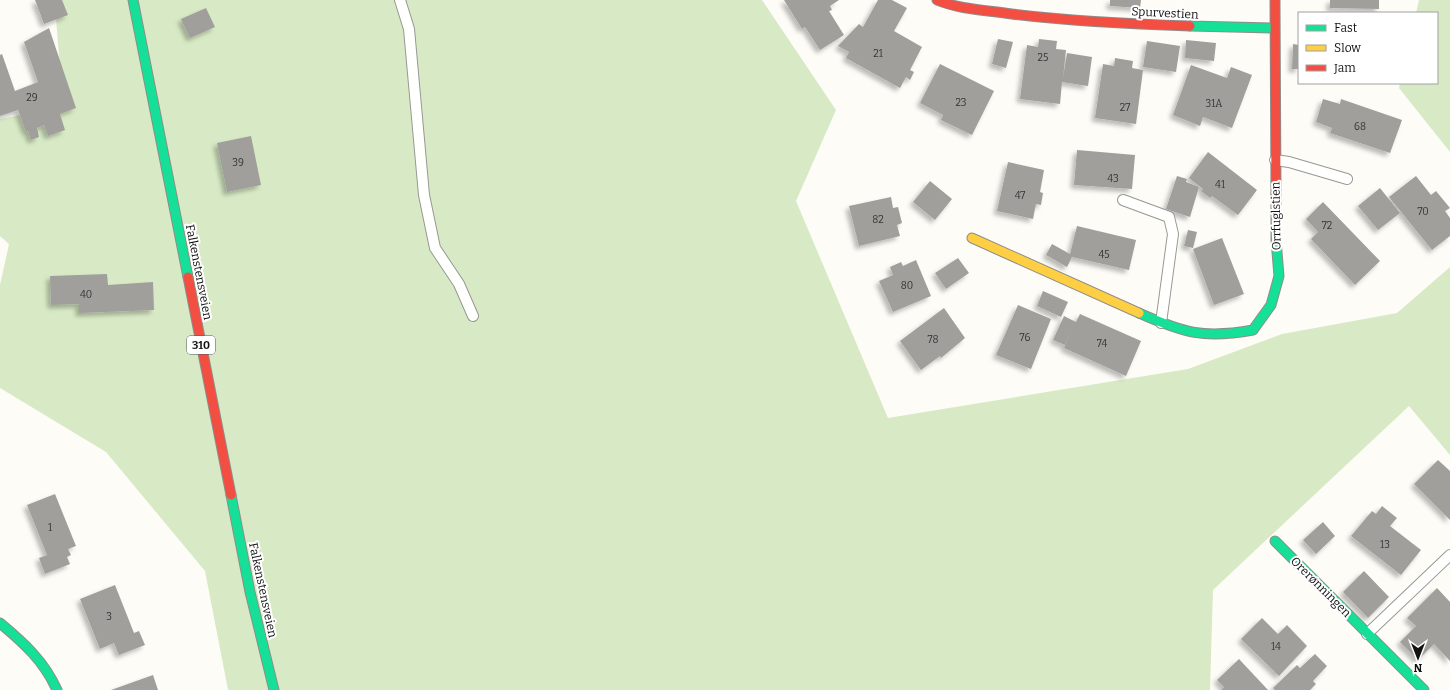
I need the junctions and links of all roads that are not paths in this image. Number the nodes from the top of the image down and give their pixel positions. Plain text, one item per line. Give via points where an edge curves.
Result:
1 (133, 0) edge
2 (400, 0) edge
3 (937, 0) edge
4 (1275, 0) edge
5 (1274, 28) junction
6 (1275, 160) junction
7 (1347, 179) dead end
8 (1123, 200) dead end
9 (972, 238) dead end
10 (473, 316) dead end
11 (1161, 323) junction
12 (1275, 541) dead end
13 (1450, 555) edge
14 (0, 623) edge
15 (1367, 634) junction
16 (57, 690) edge
17 (274, 690) edge
18 (1424, 690) edge

1 - 17 street, Falkenstensveien / 310 via 249,584
2 - 10 lane via 409,29 424,195 435,248 459,284
3 - 5 street, Spurvestien via 974,9 1034,17 1175,26
4 - 5 street, Orrfuglstien
5 - 6 street, Orrfuglstien
6 - 7 lane
6 - 11 street, Orrfuglstien via 1279,276 1271,306 1253,330 1226,334 1190,333
8 - 11 lane via 1170,217 1173,234
9 - 11 street, Orrfuglstien
12 - 15 street, Orerønningen
13 - 15 lane
14 - 16 street via 35,652 51,675
15 - 18 street, Orerønningen

